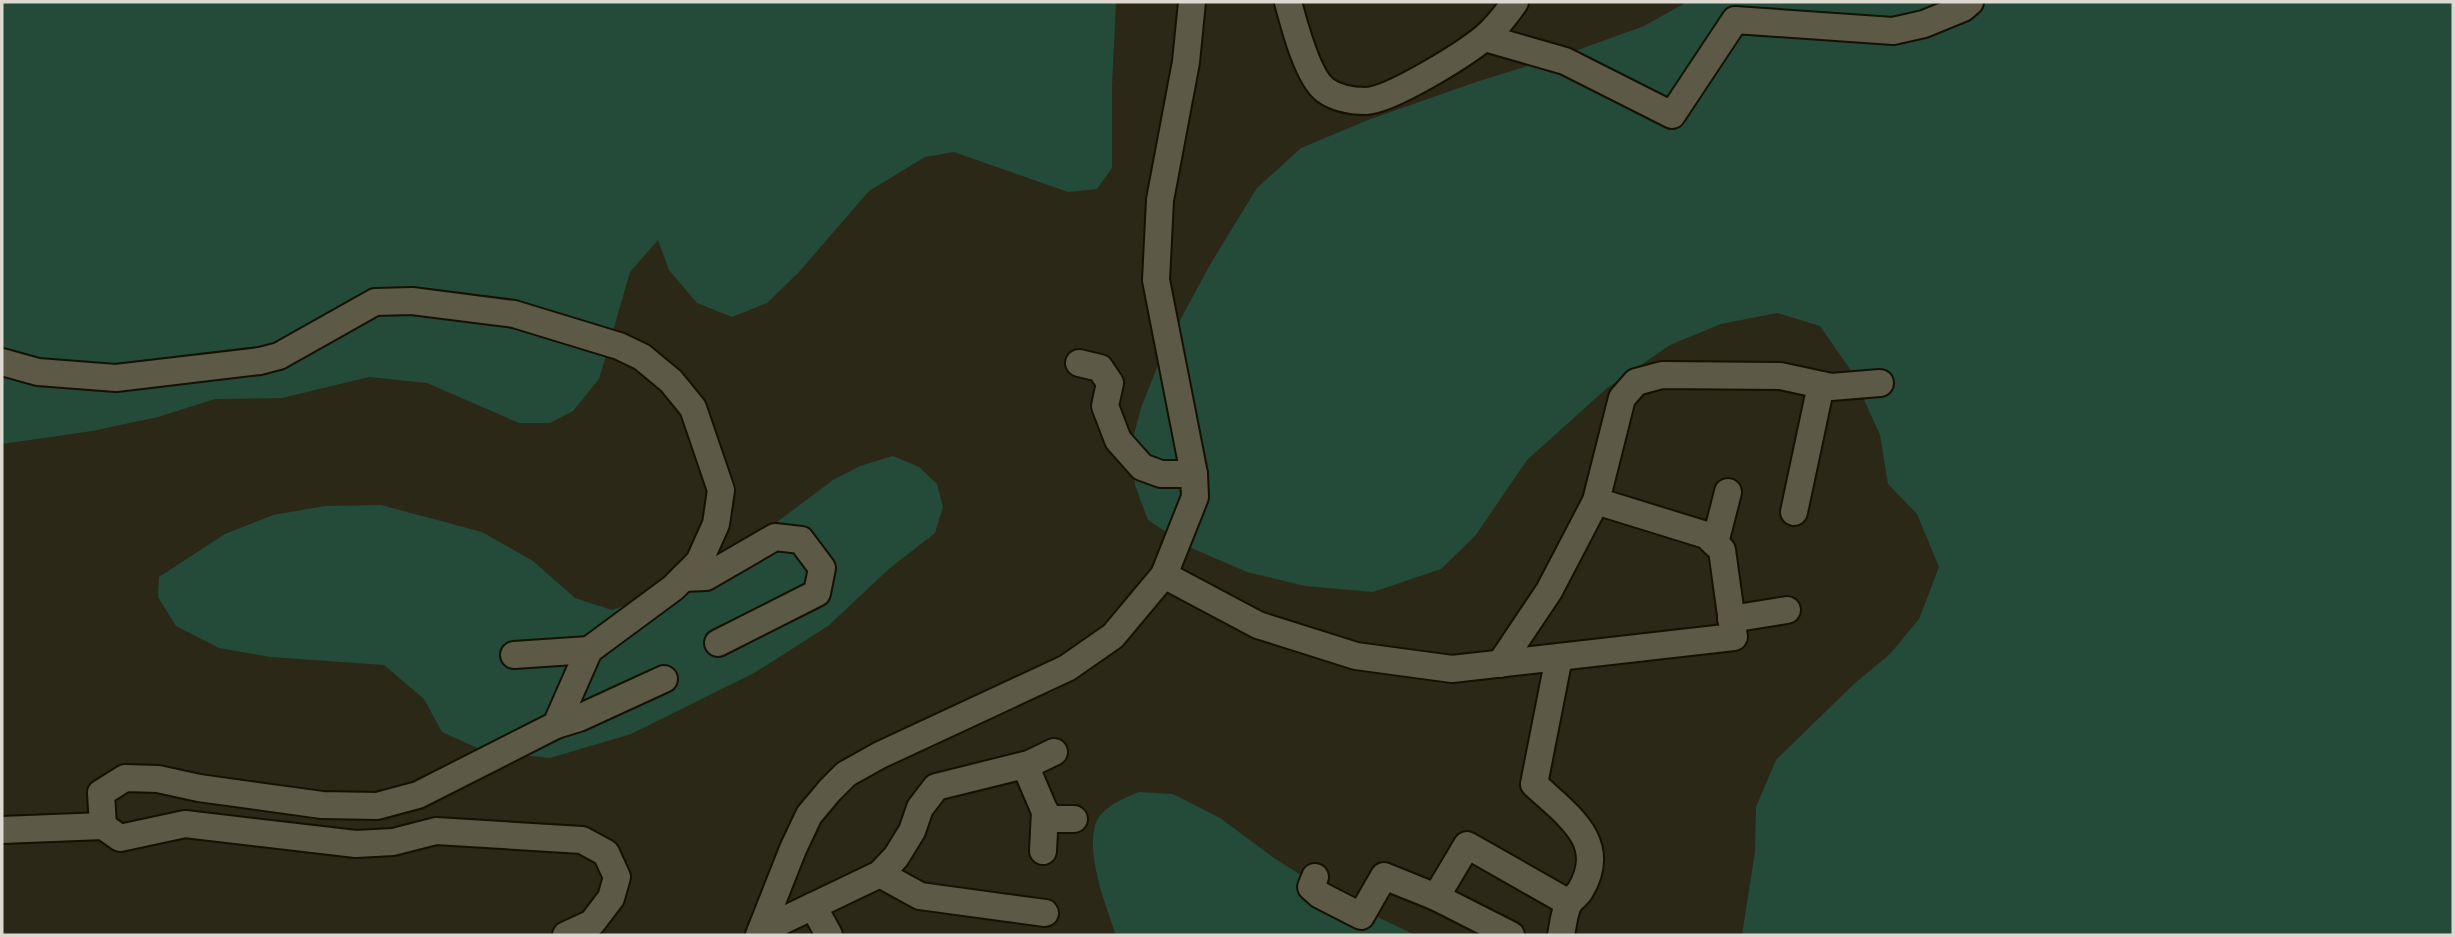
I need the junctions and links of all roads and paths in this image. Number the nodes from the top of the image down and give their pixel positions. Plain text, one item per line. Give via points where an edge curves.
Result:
1 (1192, 2) edge
2 (1288, 2) edge
3 (1515, 2) edge
4 (1970, 2) edge
5 (1485, 38) junction
6 (2, 362) edge
7 (1079, 363) dead end
8 (1880, 383) dead end
9 (1821, 385) junction
10 (1194, 474) junction
11 (1728, 492) dead end
12 (1595, 501) junction
13 (1794, 512) dead end
14 (1716, 543) junction
15 (680, 569) junction
16 (1164, 575) junction
17 (1787, 610) dead end
18 (1731, 619) junction
19 (718, 643) dead end
20 (590, 650) junction
21 (514, 655) dead end
22 (1559, 657) junction
23 (1500, 664) junction
24 (664, 679) dead end
25 (556, 725) junction
26 (1054, 752) dead end
27 (1025, 765) junction
28 (1045, 811) junction
29 (1074, 819) dead end
30 (103, 826) junction
31 (2, 830) edge
32 (1042, 851) dead end
33 (880, 874) junction
34 (1315, 877) dead end
35 (1436, 897) junction
36 (1569, 903) junction
37 (813, 906) junction
38 (1045, 913) dead end
39 (760, 933) edge
40 (566, 935) edge
41 (829, 935) edge
42 (1511, 935) edge
43 (1561, 935) edge

1 - 10 street via 1186,62 1160,200 1156,280
2 - 5 street via 1303,53 1323,89 1341,98 1367,101 1391,94
3 - 5 street
4 - 5 street via 1924,24 1893,32 1735,20 1672,115 1565,61
6 - 15 street via 38,372 116,378 260,361 279,356 375,302 412,301 514,314 619,346 642,357 671,381 693,408 721,490 716,524 699,562
7 - 10 street via 1100,368 1110,383 1105,406 1118,440 1142,467 1160,474
8 - 9 street
9 - 12 street via 1780,376 1662,374 1636,382 1622,398
9 - 13 street
10 - 16 street via 1195,497
11 - 14 street
12 - 14 street via 1706,534
12 - 23 street via 1549,591
14 - 18 street via 1722,550
15 - 19 street via 706,577 775,537 801,540 822,568 817,593
15 - 20 street via 673,588
16 - 23 street via 1258,625 1356,656 1452,669
16 - 39 street via 1113,636 1067,668 846,774 809,815
17 - 18 street
18 - 22 street via 1734,637
20 - 21 street
20 - 25 street
22 - 23 street
22 - 36 street via 1534,784 1578,826 1590,848 1591,864 1580,892
24 - 25 street
25 - 30 street via 418,795 377,806 322,806 158,779 125,778 101,793
26 - 27 street
27 - 28 street
27 - 33 street via 936,787 896,857
28 - 29 street via 1048,819
28 - 32 street
30 - 31 street
30 - 40 street via 120,838 185,824 356,844 393,842 436,831 582,840 606,853 617,877 611,898 592,923
33 - 37 street
33 - 38 street via 920,896
34 - 35 street via 1311,887 1320,895 1362,916 1384,876
35 - 36 street via 1467,845
35 - 42 street
36 - 43 street
37 - 39 street
37 - 41 street

